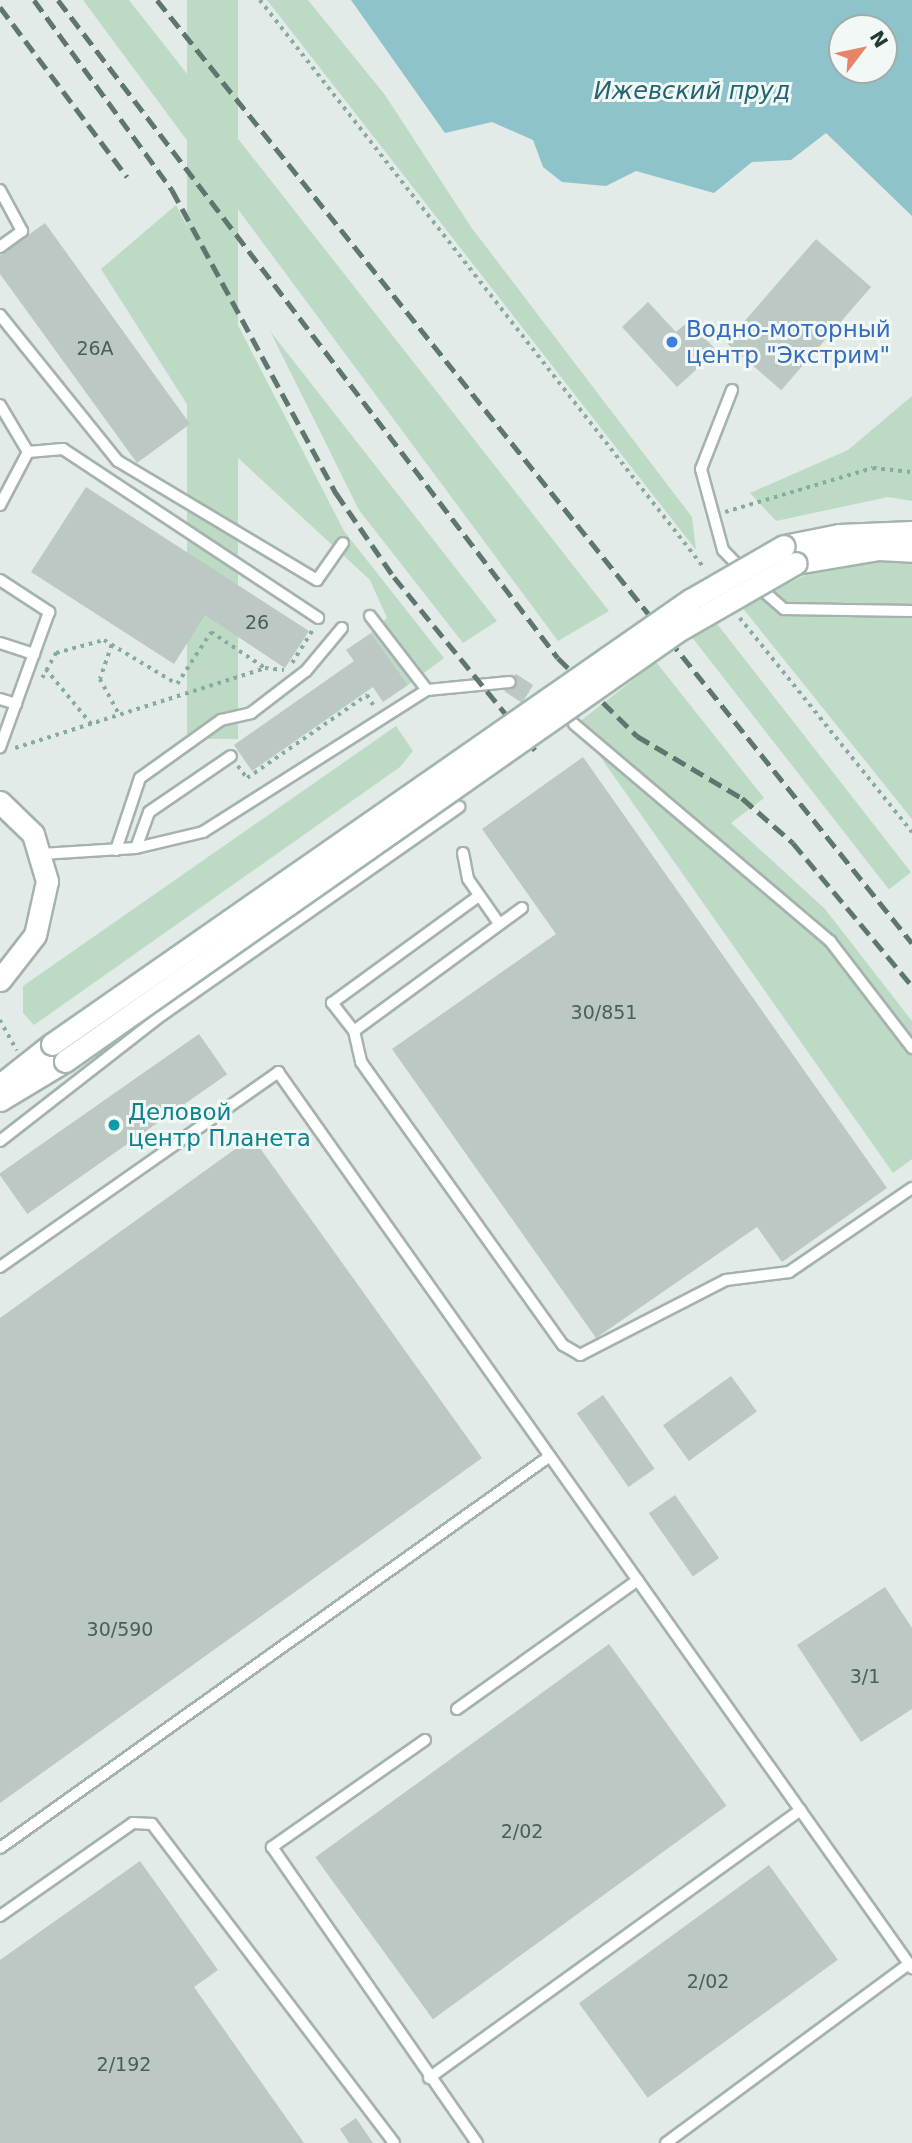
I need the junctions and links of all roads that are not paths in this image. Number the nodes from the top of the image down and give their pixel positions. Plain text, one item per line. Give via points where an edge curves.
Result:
1 (0, 190) edge
2 (0, 247) edge
3 (0, 315) edge
4 (732, 390) dead end
5 (0, 405) edge
6 (28, 452) junction
7 (0, 505) edge
8 (912, 532) edge
9 (343, 544) dead end
10 (912, 551) edge
11 (790, 554) junction
12 (0, 580) edge
13 (912, 611) edge
14 (370, 616) dead end
15 (318, 618) road end
16 (342, 628) dead end
17 (0, 643) edge
18 (34, 654) junction
19 (510, 682) tunnel mouth
20 (427, 690) junction
21 (0, 699) edge
22 (16, 704) junction
23 (575, 723) dead end
24 (1, 745) edge
25 (231, 756) road end
26 (0, 802) edge
27 (459, 807) dead end
28 (136, 848) junction
29 (116, 850) junction
30 (463, 853) dead end
31 (42, 854) junction
32 (480, 896) junction
33 (522, 908) dead end
34 (498, 922) junction
35 (0, 980) edge
36 (354, 1031) junction
37 (912, 1048) edge
38 (59, 1053) junction
39 (0, 1085) edge
40 (0, 1100) edge
41 (0, 1141) edge
42 (912, 1188) edge
43 (0, 1267) edge
44 (550, 1456) junction
45 (638, 1580) junction
46 (457, 1709) dead end
47 (425, 1740) dead end
48 (800, 1810) junction
49 (0, 1848) edge
50 (0, 1916) edge
51 (911, 1966) edge
52 (429, 2078) junction
53 (394, 2143) edge
54 (477, 2143) edge
55 (666, 2143) edge

1 - 2 lane via 22,231
3 - 9 lane via 118,461 317,580
4 - 13 lane via 701,469 723,550 783,609
5 - 6 lane
6 - 7 lane
6 - 15 lane via 64,449
8 - 11 main road via 839,535
10 - 11 main road
11 - 38 main road, bridge via 690,600
12 - 18 lane via 49,612
14 - 20 lane
16 - 29 lane via 306,671 251,713 221,720 140,778
17 - 18 lane
18 - 22 lane
19 - 20 lane
20 - 28 lane via 203,832
21 - 22 lane
22 - 24 lane
23 - 37 lane via 830,941
25 - 28 lane via 149,812
26 - 31 main road via 26,825
27 - 41 lane via 162,1015
28 - 29 lane
29 - 31 lane
30 - 32 lane via 468,880
31 - 35 main road via 45,909 35,935
32 - 34 lane
32 - 36 lane via 332,1003
33 - 34 lane
34 - 36 lane
36 - 42 lane via 361,1062 563,1345 580,1355 726,1280 789,1272
38 - 39 main road
38 - 40 main road
43 - 44 lane via 278,1072
44 - 45 lane
44 - 49 lane
45 - 46 lane
45 - 48 lane
47 - 52 lane via 272,1847
48 - 51 lane
48 - 52 lane
50 - 53 lane via 133,1823 152,1824
51 - 55 lane
52 - 54 lane

